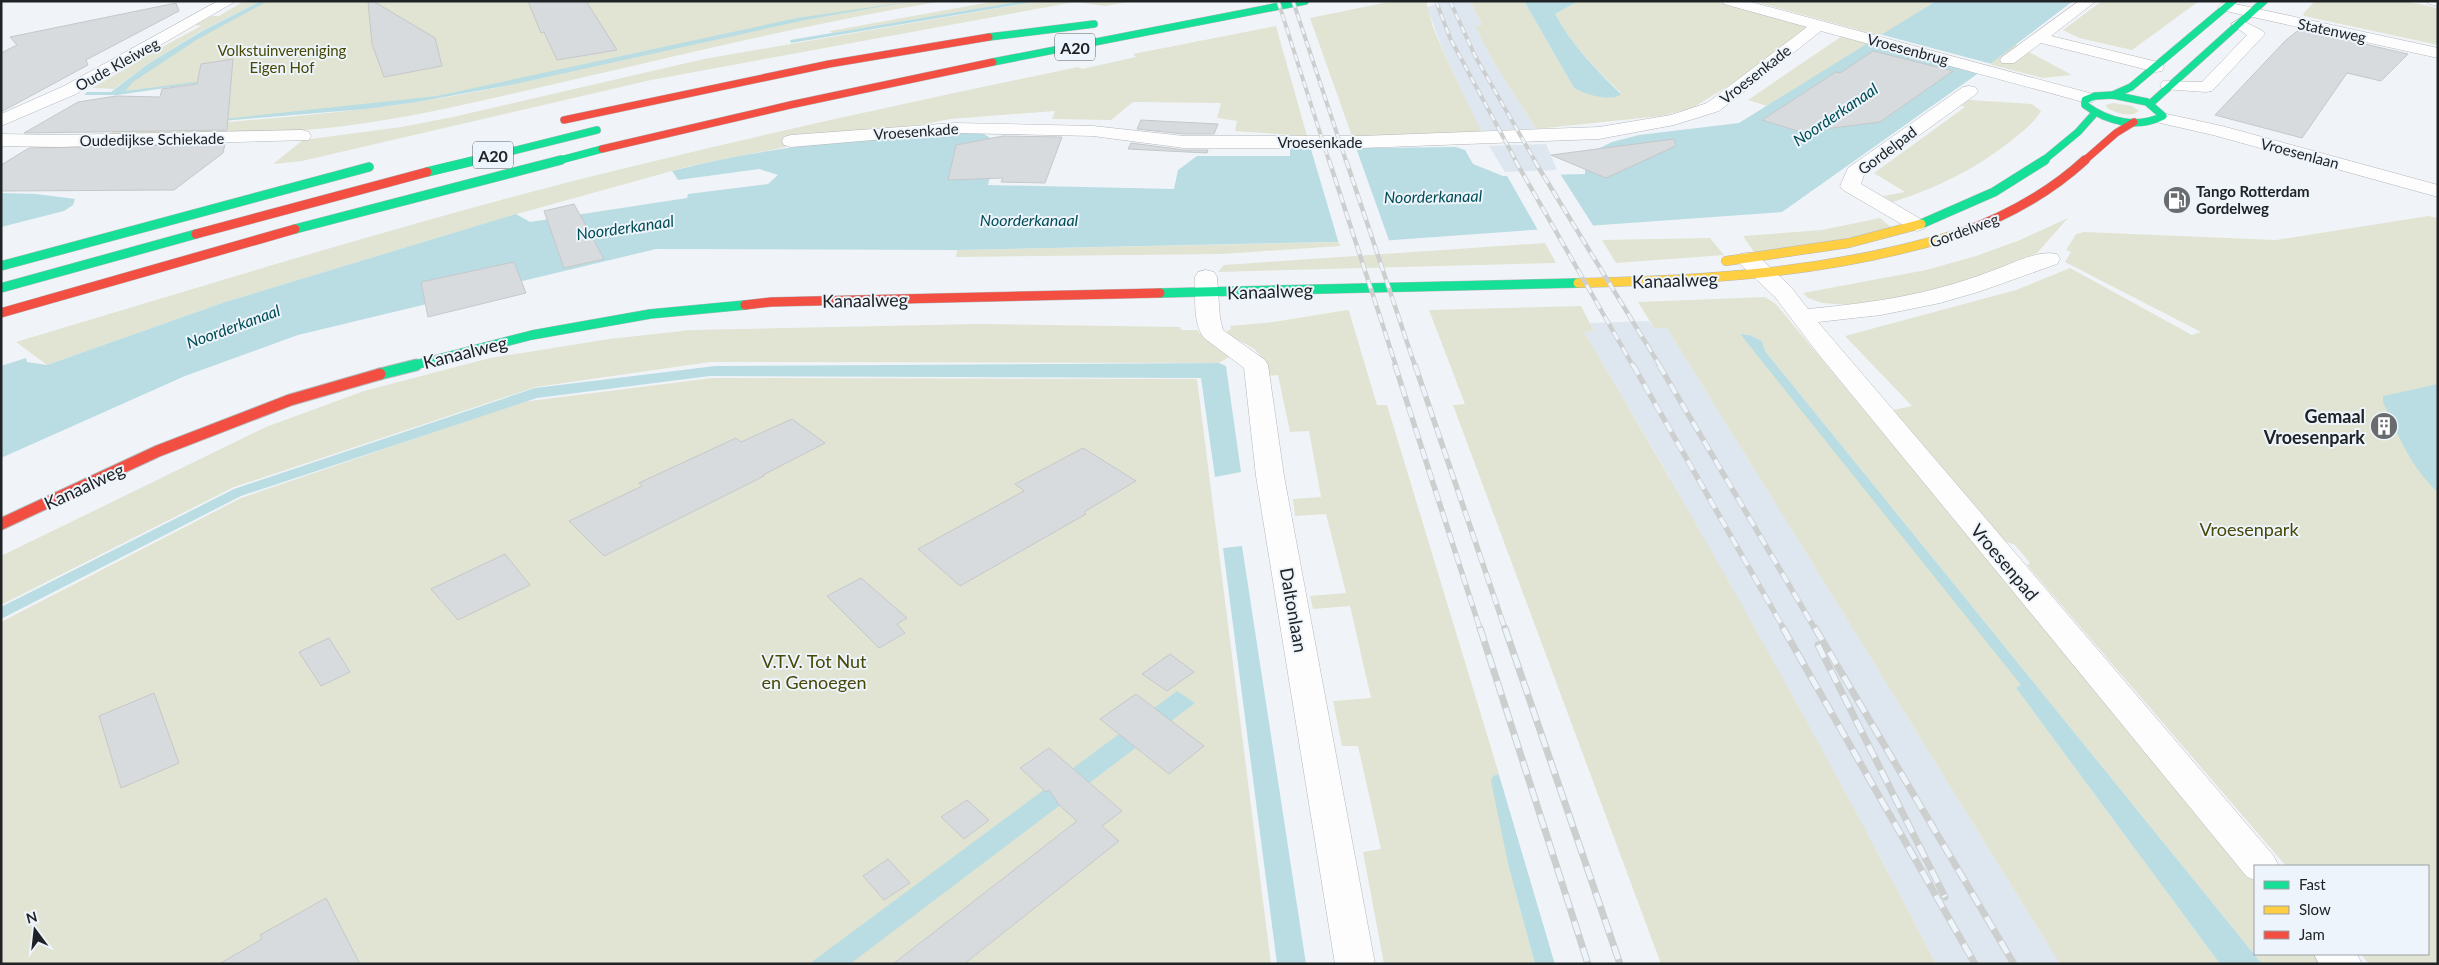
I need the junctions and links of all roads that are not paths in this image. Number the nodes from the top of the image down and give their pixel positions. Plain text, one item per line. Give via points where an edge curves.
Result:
1 (229, 1) edge
2 (1305, 1) edge
3 (1729, 1) edge
4 (2089, 1) edge
5 (2264, 1) edge
6 (2434, 1) edge
7 (2438, 2) edge
8 (2230, 4) edge
9 (2252, 12) junction
10 (2239, 24) junction
11 (1818, 25) junction
12 (2038, 38) junction
13 (2438, 53) edge
14 (2008, 60) dead end
15 (890, 66) dead end
16 (2156, 67) junction
17 (2170, 85) junction
18 (1969, 91) dead end
19 (2113, 95) junction
20 (2091, 105) junction
21 (2156, 111) junction
22 (1, 121) edge
23 (556, 122) dead end
24 (2134, 122) junction
25 (611, 127) dead end
26 (302, 136) dead end
27 (1, 140) edge
28 (791, 141) dead end
29 (379, 164) dead end
30 (2438, 191) edge
31 (1917, 225) junction
32 (1748, 259) junction
33 (2049, 259) dead end
34 (1710, 262) dead end
35 (1, 266) edge
36 (1766, 276) junction
37 (1206, 281) junction
38 (1, 288) edge
39 (656, 302) dead end
40 (610, 309) dead end
41 (1, 313) edge
42 (1802, 317) junction
43 (349, 371) dead end
44 (130, 451) dead end
45 (1, 524) edge
46 (2259, 865) edge
47 (1355, 964) edge

1 - 22 street, Oude Kleiweg via 70,90
2 - 41 main road, A20 via 854,91 609,147 321,221
3 - 11 street, Vroesenbrug
4 - 12 street
5 - 9 main road
6 - 7 street
8 - 9 street, Statenweg
8 - 16 main road
9 - 10 main road
9 - 13 street, Statenweg
10 - 17 main road
10 - 17 street via 2257,34 2206,87
11 - 20 street, Vroesenbrug via 1990,72
11 - 28 street, Vroesenkade via 1713,107 1674,120 1599,133 1361,142 1184,142 1093,132 955,128
12 - 14 street
12 - 16 street
15 - 23 main road, A20 via 1098,23 1000,34 840,62
16 - 19 main road via 2129,88
17 - 21 main road
18 - 31 street, Gordelpad via 1855,172 1850,186
19 - 20 main road
19 - 21 main road
20 - 24 main road
20 - 31 main road, Gordelweg via 2060,149 2031,172 1976,202
21 - 24 main road via 2152,122
21 - 30 street, Vroesenlaan
24 - 36 main road, Gordelweg via 2118,130 2047,192 1993,220 1906,249
25 - 38 main road, A20 via 362,188
26 - 27 street, Oudedijkse Schiekade
29 - 35 main road
31 - 32 main road, Gordelweg via 1828,246
32 - 34 main road, Kanaalweg
32 - 36 street, Vroesenpad
33 - 42 street via 1961,291 1874,309
36 - 37 main road, Kanaalweg via 1668,281
36 - 42 street, Vroesenpad
37 - 45 main road, Kanaalweg via 771,302 650,314 532,335 290,400 158,451
37 - 47 street, Daltonlaan via 1212,333 1256,364 1270,476
39 - 40 main road
42 - 46 street, Vroesenpad
43 - 44 main road, Kanaalweg via 283,390

